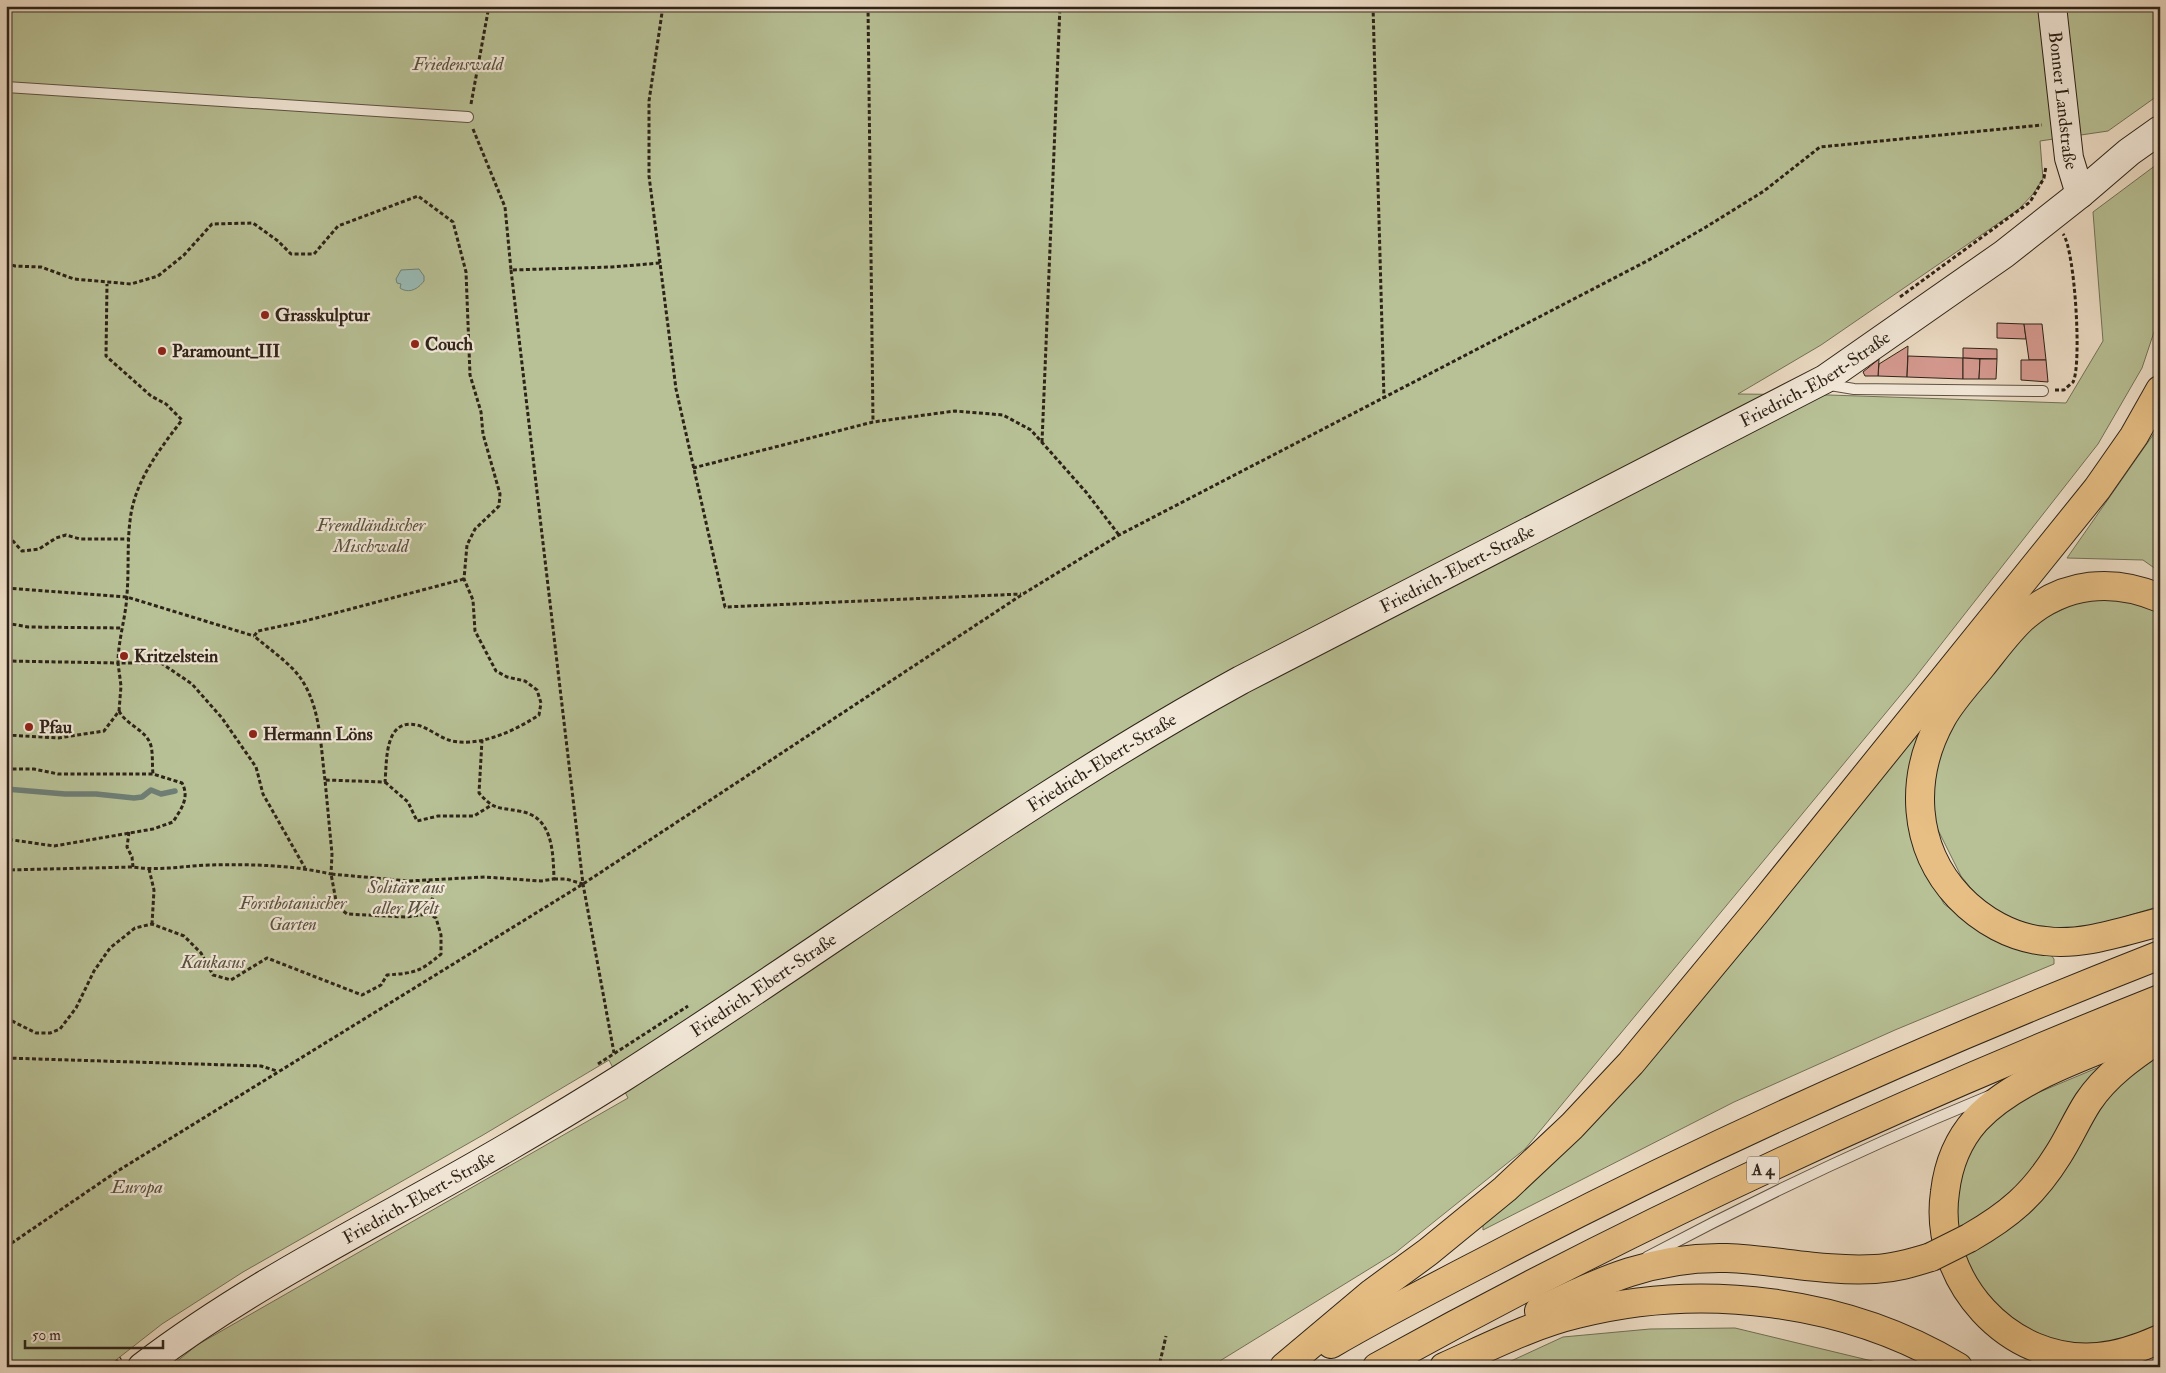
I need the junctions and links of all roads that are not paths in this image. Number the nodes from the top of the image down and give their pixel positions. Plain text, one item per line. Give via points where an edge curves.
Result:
1 (2052, 6) edge
2 (6, 88) edge
3 (468, 117) road end
4 (2160, 130) edge
5 (2080, 194) junction
6 (1825, 379) junction
7 (2160, 390) edge
8 (2043, 391) road end
9 (2160, 598) edge
10 (2160, 922) edge
11 (2160, 926) edge
12 (2160, 955) edge
13 (2160, 999) edge
14 (2016, 1012) junction
15 (2160, 1026) edge
16 (2160, 1038) edge
17 (2042, 1075) junction
18 (1593, 1285) junction
19 (2160, 1339) edge
20 (142, 1367) edge
21 (1284, 1367) edge
22 (1292, 1367) edge
23 (1377, 1367) edge
24 (1431, 1367) edge
25 (1444, 1367) edge
26 (1958, 1367) edge

1 - 5 main road, Bonner Landstraße via 2069,158
2 - 3 lane
4 - 5 main road, Friedrich-Ebert-Straße
5 - 6 main road, Friedrich-Ebert-Straße via 2004,254
6 - 8 lane via 1830,385 1854,389
6 - 20 main road, Friedrich-Ebert-Straße via 1162,723 1033,804 621,1078 482,1162 235,1301
7 - 21 highway via 2134,436 2091,496 1756,912 1630,1062 1572,1126 1505,1189
9 - 10 highway via 2129,587 2090,586 2066,592 2026,616 1976,672 1943,716 1924,760 1918,802 1923,830 1937,867 1965,903 2000,928 2020,936 2066,942
11 - 14 highway
12 - 14 highway, A 4
13 - 23 highway, A 4 via 1866,1122 1714,1193 1480,1310
14 - 22 highway, A 4 via 1767,1122 1571,1216
15 - 17 highway
16 - 18 highway, bridge via 2114,1072 2089,1101 2058,1156 2017,1207 1999,1221 1931,1257 1902,1266 1875,1269 1839,1269 1726,1258 1693,1259 1627,1271
17 - 18 lane via 1834,1164 1683,1237
17 - 19 highway via 1991,1106 1964,1134 1953,1157 1946,1183 1943,1222 1946,1245 1956,1270 1975,1302 2004,1330 2053,1352 2098,1357 2124,1353
18 - 24 highway
25 - 26 highway via 1531,1329 1577,1314 1652,1301 1716,1299 1779,1305 1843,1319 1881,1330

